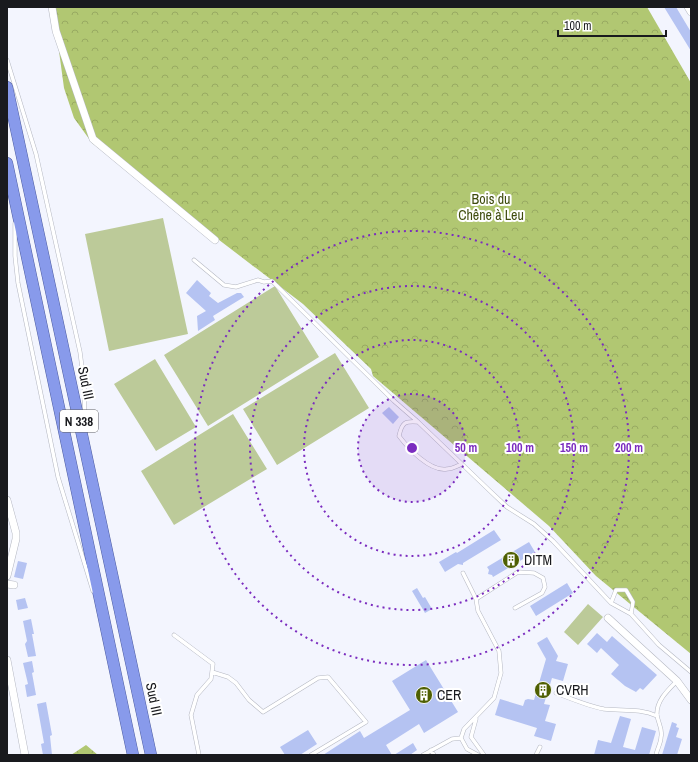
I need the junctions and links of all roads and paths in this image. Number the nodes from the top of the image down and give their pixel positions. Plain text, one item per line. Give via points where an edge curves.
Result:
1 (52, 7) edge
2 (688, 7) edge
3 (691, 12) edge
4 (7, 60) edge
5 (7, 87) edge
6 (7, 163) edge
7 (15, 202) junction
8 (215, 240) dead end
9 (194, 260) dead end
10 (419, 422) junction
11 (86, 454) junction
12 (462, 464) junction
13 (7, 500) edge
14 (463, 573) dead end
15 (7, 576) edge
16 (476, 599) junction
17 (611, 603) junction
18 (515, 608) dead end
19 (631, 614) junction
20 (608, 618) dead end
21 (174, 635) dead end
22 (110, 644) junction
23 (7, 660) edge
24 (212, 672) junction
25 (691, 672) edge
26 (9, 680) edge
27 (677, 681) junction
28 (556, 693) dead end
29 (691, 700) edge
30 (657, 716) junction
31 (476, 718) junction
32 (461, 738) junction
33 (540, 747) dead end
34 (431, 750) junction
35 (25, 755) edge
36 (133, 755) edge
37 (151, 755) edge
38 (199, 755) edge
39 (310, 755) edge
40 (423, 755) edge
41 (434, 755) edge
42 (478, 755) edge
43 (484, 755) edge
44 (536, 755) edge
45 (656, 755) edge

1 - 8 street via 56,31 93,139
2 - 3 street
4 - 11 lane via 36,154 80,352 84,383
5 - 11 highway, Sud III / N 338
6 - 7 highway, N 338
7 - 22 highway, N 338
7 - 22 lane via 18,283 58,477
9 - 10 lane via 224,285 236,287 258,280 272,281 394,401
10 - 12 lane
10 - 12 lane via 404,423 399,436 417,456 435,467 446,470
11 - 37 highway, Sud III / N 338
12 - 17 lane via 507,507 534,524 553,541
13 - 15 street via 16,533
14 - 16 lane
16 - 18 lane via 518,572 534,573 543,578 545,587 542,593
16 - 31 lane via 478,611 499,651 501,673 494,698
17 - 19 lane
17 - 19 lane via 616,590 626,590 633,602
19 - 25 lane via 659,645
20 - 27 street
21 - 24 lane via 213,664
22 - 36 highway, N 338
23 - 26 street
24 - 38 lane via 211,679 197,695 191,715
24 - 39 lane via 228,677 236,683 249,700 264,712 318,678 328,677 366,722
26 - 35 street
27 - 29 street
27 - 30 lane via 666,691 658,705
28 - 30 lane via 603,709 650,712
30 - 45 lane via 662,736
31 - 32 lane via 464,729
31 - 43 lane via 471,737
32 - 34 lane via 452,739
32 - 42 lane via 467,749
33 - 44 lane
34 - 40 lane
34 - 41 lane

